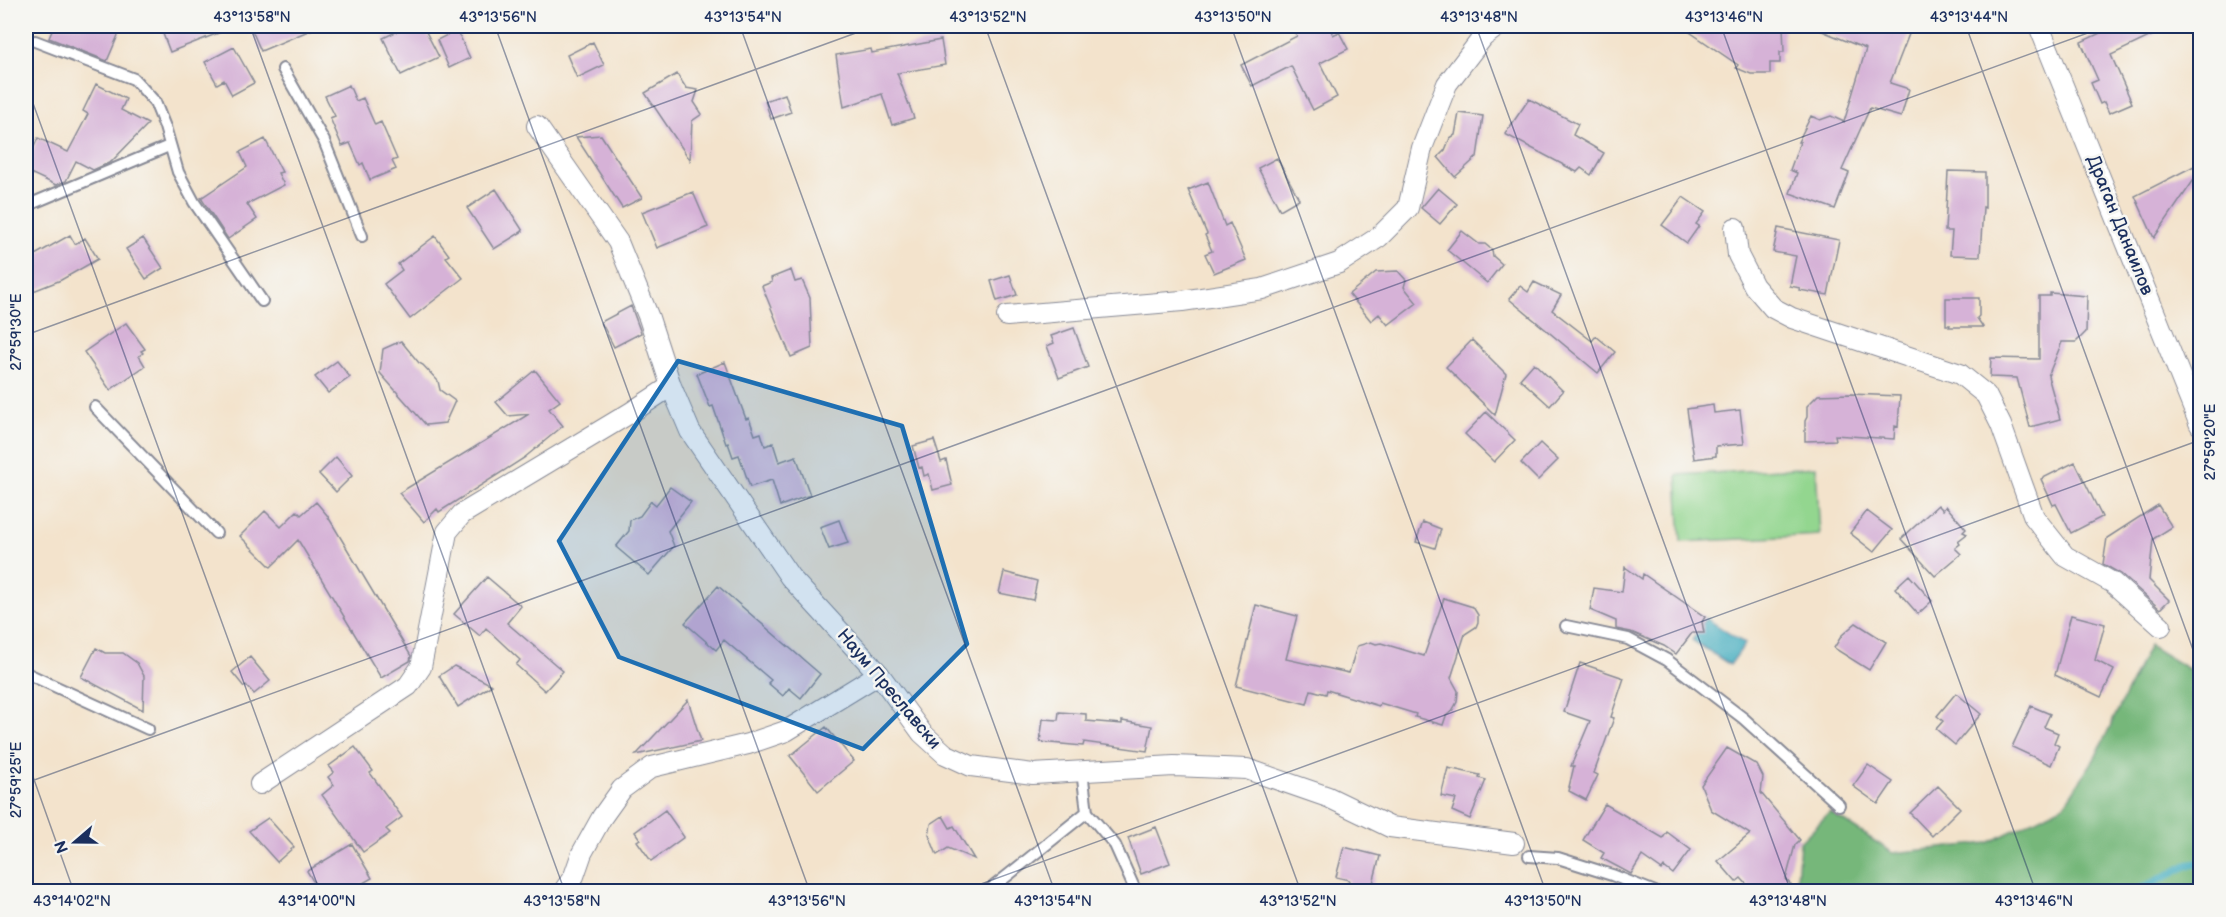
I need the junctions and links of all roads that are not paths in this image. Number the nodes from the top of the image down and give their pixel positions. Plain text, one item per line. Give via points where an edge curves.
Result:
1 (1498, 26) edge
2 (2039, 26) edge
3 (35, 41) dead end
4 (283, 69) dead end
5 (537, 126) dead end
6 (169, 146) junction
7 (26, 206) edge
8 (1735, 228) dead end
9 (362, 236) dead end
10 (262, 301) dead end
11 (1006, 316) dead end
12 (671, 386) junction
13 (95, 407) dead end
14 (2200, 425) edge
15 (216, 533) dead end
16 (1566, 626) dead end
17 (2161, 626) dead end
18 (26, 673) edge
19 (879, 674) junction
20 (148, 729) dead end
21 (1082, 771) junction
22 (260, 784) dead end
23 (1839, 805) dead end
24 (1087, 812) junction
25 (1514, 843) dead end
26 (1529, 856) dead end
27 (563, 891) edge
28 (987, 891) edge
29 (1136, 891) edge
30 (1655, 891) edge

1 - 11 street via 1483,37 1447,84 1422,148 1408,208 1379,237 1339,263 1262,289 1182,301
2 - 14 street, Драган Данаилов
3 - 6 lane via 134,79 155,102
4 - 9 lane via 324,141
5 - 12 street, Наум Преславски via 618,242
6 - 7 lane
6 - 10 lane via 194,202
8 - 17 street via 1738,255 1754,286 1773,308 1792,318 1960,374 1986,395 2034,517 2065,556 2113,583
12 - 19 street, Наум Преславски via 690,430 790,577
12 - 22 street via 462,514 447,532 421,667 408,686
13 - 15 lane
16 - 23 lane via 1628,639 1667,660 1743,718
18 - 20 lane
19 - 21 street, Наум Преславски via 922,733 945,754 971,766 1023,772
19 - 27 street via 786,732 652,767 622,789 609,807
21 - 24 lane
21 - 25 street, Наум Преславски via 1174,766 1247,769 1328,797 1390,826
24 - 28 lane
24 - 29 lane via 1115,845
26 - 30 lane via 1558,858

